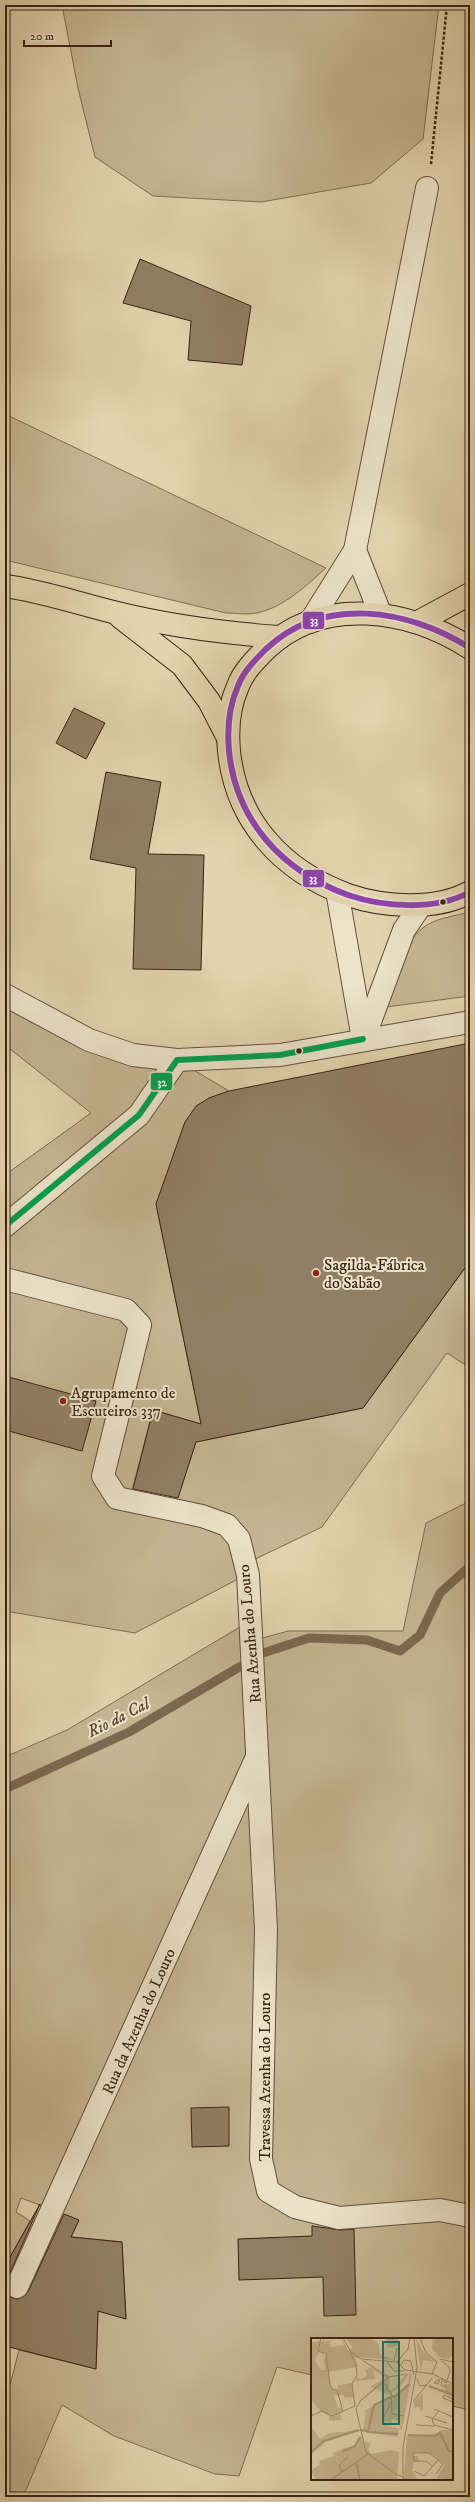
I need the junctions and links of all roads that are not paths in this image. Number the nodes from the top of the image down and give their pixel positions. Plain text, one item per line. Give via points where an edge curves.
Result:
1 (427, 188) road end
2 (355, 550) junction
3 (5, 586) edge
4 (470, 594) edge
5 (116, 613) junction
6 (380, 613) junction
7 (310, 622) junction
8 (418, 622) junction
9 (279, 637) junction
10 (470, 648) edge
11 (228, 738) junction
12 (338, 891) junction
13 (470, 892) edge
14 (421, 905) junction
15 (5, 995) edge
16 (470, 1022) edge
17 (363, 1039) junction
18 (177, 1060) junction
19 (5, 1226) edge
20 (5, 1279) edge
21 (258, 1755) junction
22 (470, 2216) edge
23 (17, 2287) dead end

1 - 2 street
2 - 6 street
2 - 7 street
3 - 5 main road via 56,596
4 - 8 main road
5 - 9 main road via 205,631
5 - 11 main road via 182,665 209,701
6 - 7 main road via 344,614
6 - 8 main road
7 - 9 main road
8 - 10 main road
9 - 11 main road via 254,661 238,685 231,710
11 - 12 main road via 236,788 246,814 264,840 285,860 310,877
12 - 14 main road via 364,901
12 - 17 street
13 - 14 main road
14 - 17 street via 404,930
15 - 18 street via 89,1040 133,1055
16 - 17 street
17 - 18 street via 280,1055
18 - 19 street via 139,1115
20 - 21 street, Rua Azenha do Louro via 126,1310 140,1325 103,1476 117,1498 208,1518 227,1525 239,1539 248,1575
21 - 22 street, Travessa Azenha do Louro via 266,1929 261,2159 268,2191 295,2207 339,2218 440,2210
21 - 23 street, Rua da Azenha do Louro

